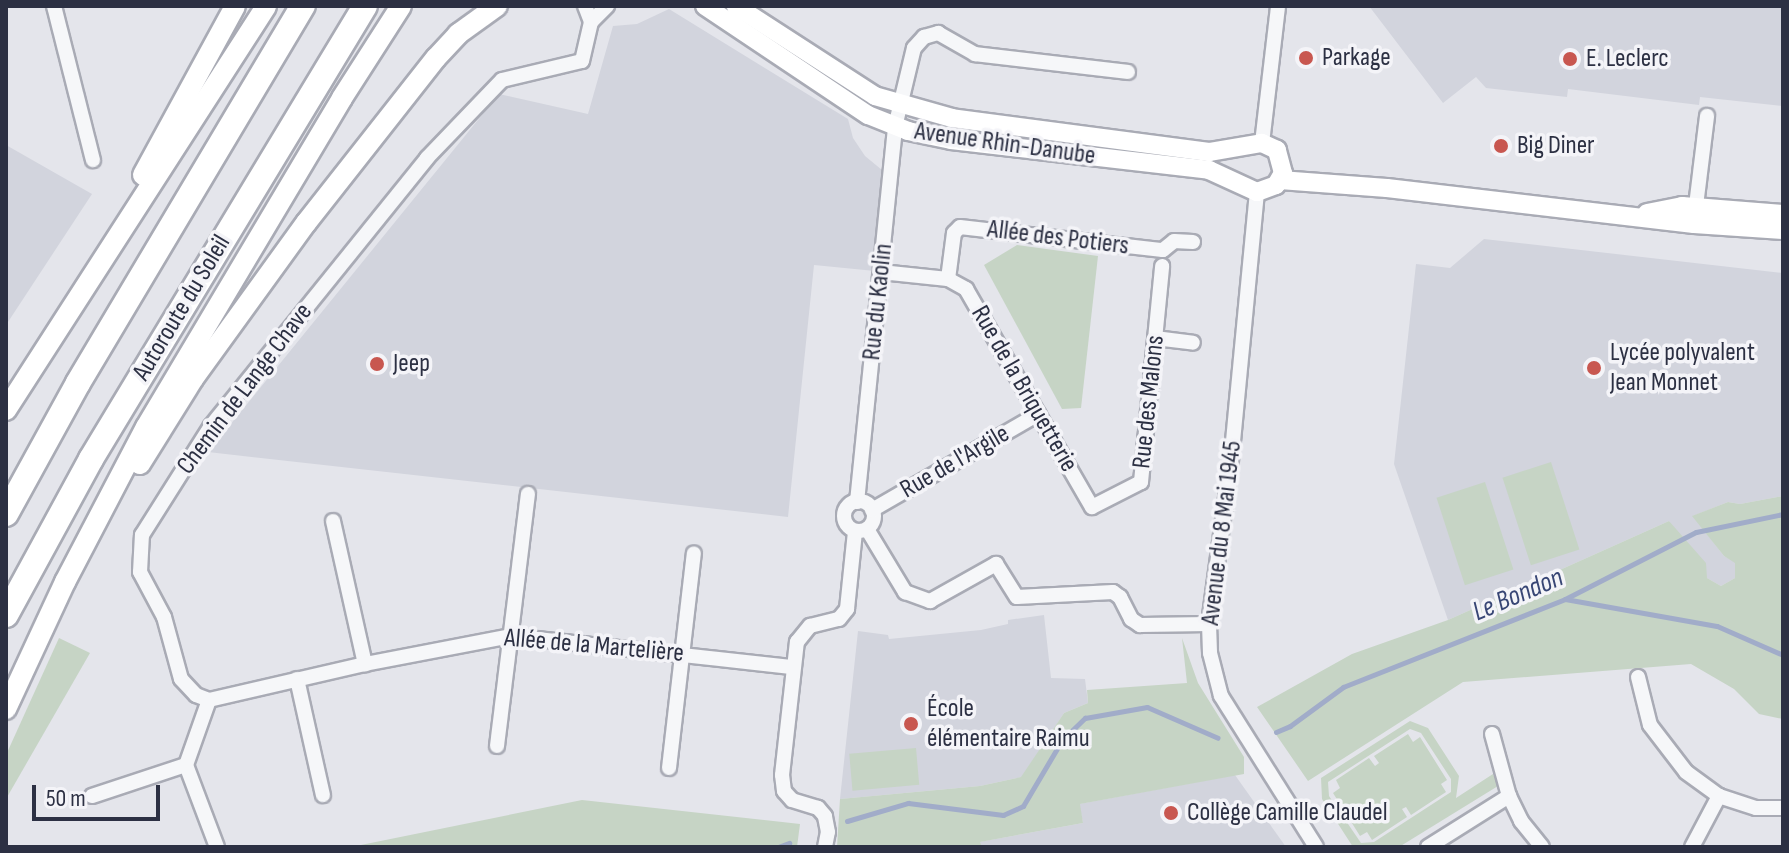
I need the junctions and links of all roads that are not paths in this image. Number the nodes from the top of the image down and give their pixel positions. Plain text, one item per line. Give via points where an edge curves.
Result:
1 (54, 6) edge
2 (235, 6) edge
3 (266, 6) edge
4 (303, 6) edge
5 (365, 6) edge
6 (401, 6) edge
7 (497, 6) edge
8 (585, 6) edge
9 (607, 6) edge
10 (705, 6) edge
11 (736, 6) edge
12 (1278, 6) edge
13 (591, 22) junction
14 (1128, 72) dead end
15 (903, 103) junction
16 (1707, 116) dead end
17 (895, 127) junction
18 (1255, 145) junction
19 (93, 160) dead end
20 (1280, 180) junction
21 (1249, 188) junction
22 (1783, 214) edge
23 (1695, 215) junction
24 (1783, 230) edge
25 (1193, 242) dead end
26 (1162, 266) dead end
27 (881, 272) junction
28 (948, 279) junction
29 (1155, 338) junction
30 (49, 340) junction
31 (1193, 343) dead end
32 (6, 410) edge
33 (1038, 414) junction
34 (528, 494) dead end
35 (857, 502) junction
36 (1092, 507) joint
37 (872, 510) junction
38 (6, 514) edge
39 (333, 521) dead end
40 (861, 530) junction
41 (694, 553) dead end
42 (65, 582) junction
43 (6, 615) edge
44 (1209, 624) junction
45 (510, 636) junction
46 (682, 653) junction
47 (365, 664) junction
48 (793, 667) junction
49 (1638, 677) dead end
50 (297, 679) junction
51 (209, 700) junction
52 (6, 709) edge
53 (1492, 734) dead end
54 (497, 746) dead end
55 (186, 765) junction
56 (669, 768) dead end
57 (323, 795) dead end
58 (92, 796) dead end
59 (1509, 796) junction
60 (1719, 796) junction
61 (1783, 808) edge
62 (217, 847) edge
63 (825, 847) edge
64 (1316, 847) edge
65 (1428, 847) edge
66 (1542, 847) edge
67 (1692, 847) edge

1 - 19 street
2 - 30 main road
3 - 30 main road
4 - 38 highway, Autoroute du Soleil
5 - 43 highway, Autoroute du Soleil via 91,459
6 - 42 main road via 200,333
7 - 42 main road via 436,58 306,223 193,379
8 - 13 street
9 - 13 street
10 - 17 street, Avenue Rhin-Danube via 868,115
11 - 15 street, Avenue Rhin-Danube via 875,96
12 - 18 street
13 - 51 street, Chemin de Lange Chave via 582,61 502,80 427,158 211,426 142,535 140,572 164,617 181,679
14 - 15 street, Rue du Kaolin via 975,54 938,33 924,37 914,48
15 - 17 street, Rue du Kaolin
15 - 18 street, Avenue Rhin-Danube via 952,118 1209,152
16 - 23 street
17 - 21 street, Avenue Rhin-Danube via 936,138 1209,170
17 - 27 street, Rue du Kaolin
18 - 20 street via 1277,150 1282,157
18 - 21 street via 1236,164
20 - 21 street via 1270,189
20 - 23 street via 1635,215
21 - 44 street, Avenue du 8 Mai 1945 via 1232,453
22 - 23 street
23 - 24 street
25 - 28 street, Allée des Potiers via 1174,241 1163,250 960,227 954,233
26 - 29 street, Rue des Malons
27 - 28 street
27 - 35 street, Rue du Kaolin
28 - 33 street, Rue de la Briquetterie via 966,289
29 - 31 street
29 - 36 street, Rue des Malons via 1141,482
30 - 32 main road
33 - 36 street, Rue de la Briquetterie
33 - 37 street, Rue de l'Argile
34 - 45 street
35 - 37 street
35 - 40 street via 844,517
37 - 40 street via 873,517
39 - 47 street
40 - 44 street via 905,592 930,601 996,564 1017,597 1113,592 1140,625
40 - 48 street via 847,609 839,619 801,633
41 - 46 street
42 - 52 main road
44 - 64 street, Avenue du 8 Mai 1945 via 1215,678 1233,716
45 - 46 street, Allée de la Martelière
45 - 47 street, Allée de la Martelière
45 - 54 street
46 - 48 street, Allée de la Martelière
46 - 56 street
47 - 50 street, Allée de la Martelière
48 - 63 street via 784,791 825,816
49 - 60 street via 1650,725 1686,772
50 - 51 street, Allée de la Martelière
50 - 57 street
51 - 55 street
53 - 59 street
55 - 58 street
55 - 62 street
59 - 65 street
59 - 66 street
60 - 61 street via 1756,808
60 - 67 street

